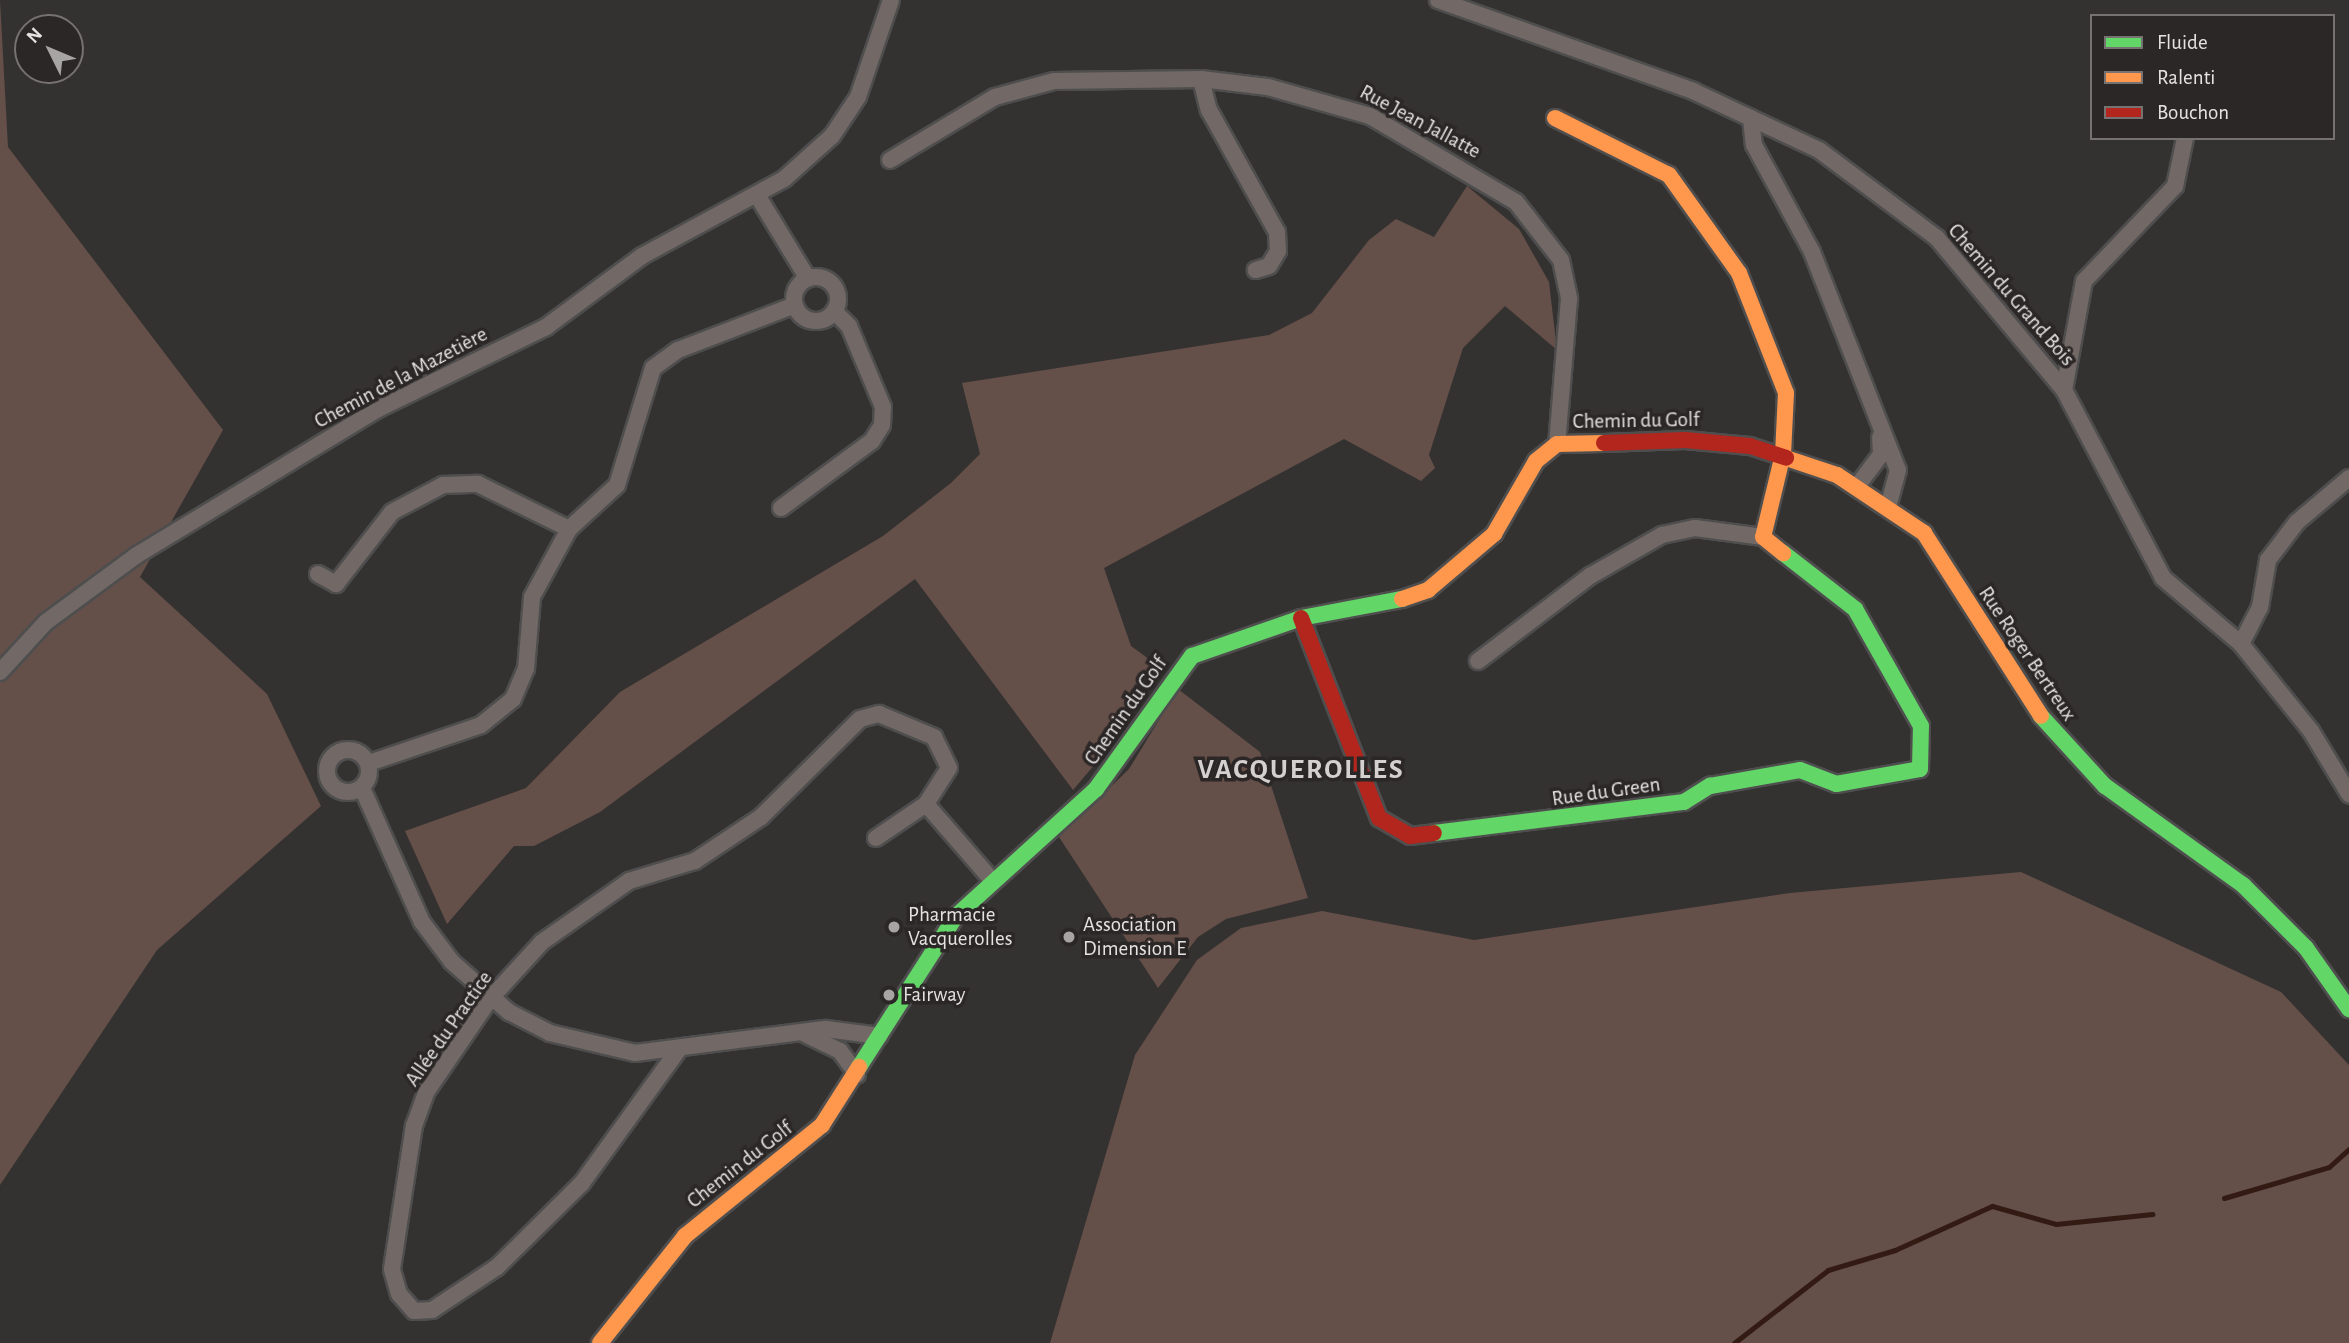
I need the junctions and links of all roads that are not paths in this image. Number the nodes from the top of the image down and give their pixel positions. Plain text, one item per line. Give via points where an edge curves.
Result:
1 (891, 0) edge
2 (1438, 0) edge
3 (1201, 79) junction
4 (1555, 118) dead end
5 (1751, 118) junction
6 (2185, 140) edge
7 (890, 160) dead end
8 (757, 195) junction
9 (1256, 270) dead end
10 (808, 279) junction
11 (795, 305) junction
12 (834, 311) junction
13 (2064, 390) junction
14 (1880, 437) junction
15 (1557, 444) junction
16 (1783, 454) junction
17 (2349, 478) edge
18 (1858, 485) junction
19 (1889, 504) junction
20 (780, 509) dead end
21 (569, 529) junction
22 (1763, 537) junction
23 (318, 574) dead end
24 (1301, 618) junction
25 (2241, 644) junction
26 (1478, 661) dead end
27 (0, 672) edge
28 (369, 763) junction
29 (362, 788) junction
30 (2349, 794) edge
31 (926, 804) junction
32 (876, 838) dead end
33 (991, 879) junction
34 (490, 999) junction
35 (2349, 1009) edge
36 (850, 1031) junction
37 (799, 1033) junction
38 (880, 1035) junction
39 (679, 1049) junction
40 (839, 1051) junction
41 (857, 1074) junction
42 (600, 1343) edge

1 - 8 street, Chemin de la Mazetière via 858,97 832,136
2 - 5 street, Chemin du Grand Bois via 1693,90
3 - 7 street, Rue Jean Jallatte via 1054,81 995,97
3 - 9 street via 1209,110 1277,232 1278,251 1269,266
3 - 15 street, Rue Jean Jallatte via 1268,87 1361,112 1496,188 1534,220 1567,281
4 - 16 street via 1669,175 1715,235 1770,340 1787,393
5 - 13 street, Chemin du Grand Bois via 1819,150 1937,238
5 - 14 street via 1754,145 1812,252
6 - 13 street via 2175,186 2084,281
8 - 10 street
8 - 27 street, Chemin de la Mazetière via 642,256 546,327 378,409 137,555 46,622
10 - 11 street via 796,292
10 - 12 street via 833,285
11 - 12 street via 810,319
11 - 21 street via 678,350 653,368 617,485
12 - 20 street via 849,326 883,407 882,425 872,441
13 - 25 street, Chemin du Grand Bois via 2164,578
14 - 18 street via 1881,454
14 - 19 street via 1898,470
15 - 16 street, Chemin du Golf via 1721,441
15 - 24 street, Chemin du Golf via 1536,461 1494,534 1439,583 1375,609
16 - 18 street, Chemin du Golf
16 - 22 street
17 - 25 street via 2297,522 2268,560 2260,607
18 - 19 street, Chemin du Golf
19 - 35 street, Rue Roger Bertreux via 1924,533 2020,689 2065,748 2105,786 2243,885 2306,948
21 - 23 street via 478,484 443,485 393,512 336,584
21 - 28 street via 532,597 526,669 513,699 481,726
22 - 24 street, Rue du Green via 1855,609 1921,726 1920,769 1836,784 1800,770 1710,786 1684,802 1410,836 1379,818 1367,798
22 - 26 street via 1722,529 1662,535 1590,576
24 - 33 street, Chemin du Golf via 1212,643 1192,656 1096,789
25 - 30 street, Chemin du Grand Bois via 2311,731
28 - 29 street
28 - 29 street via 345,750 327,769 335,788
29 - 34 street via 422,922
31 - 32 street, Allée du Practice
31 - 33 street
31 - 34 street, Allée du Practice via 949,768 934,737 879,714 860,719 761,817 695,861 629,881 542,943
33 - 38 street, Chemin du Golf via 932,948
34 - 39 street via 550,1033 598,1047 635,1053
34 - 39 street, Allée du Practice via 427,1091 414,1126 392,1269 399,1294 414,1311 432,1310 497,1267 582,1183
36 - 37 street
36 - 38 street
36 - 40 street
37 - 39 street
37 - 40 street
38 - 41 street, Chemin du Golf
40 - 41 street
41 - 42 street, Chemin du Golf via 801,1146 685,1236

